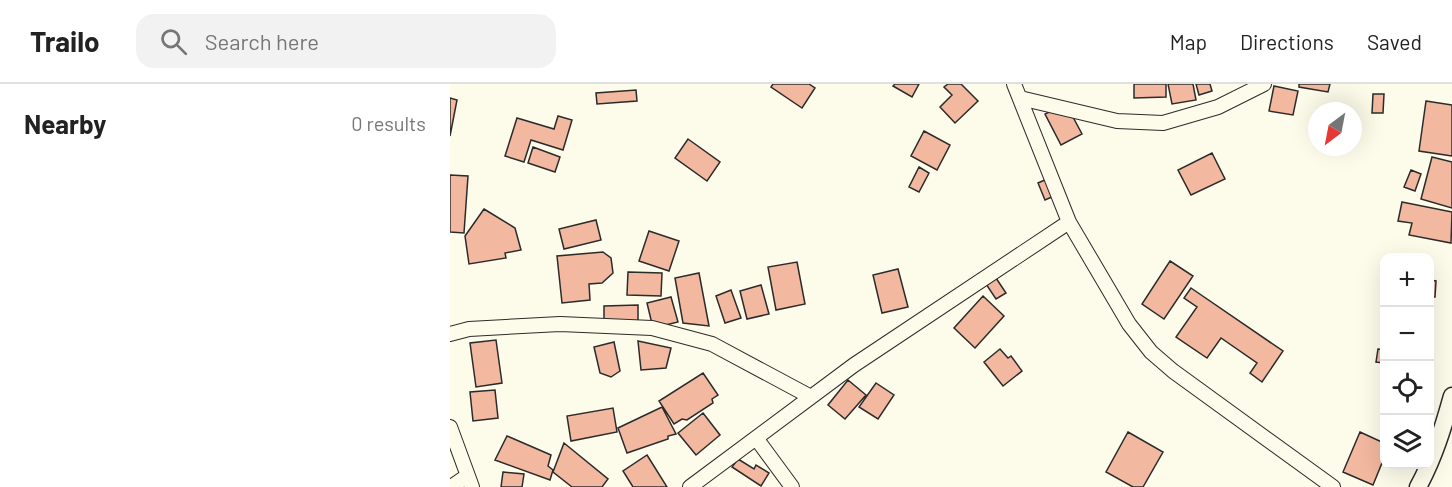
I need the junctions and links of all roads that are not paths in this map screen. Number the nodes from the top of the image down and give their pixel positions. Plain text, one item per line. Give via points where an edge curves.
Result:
1 (1014, 84) edge
2 (1264, 84) edge
3 (1020, 98) junction
4 (1069, 222) junction
5 (450, 334) edge
6 (1452, 396) edge
7 (811, 397) junction
8 (450, 427) edge
9 (756, 438) junction
10 (470, 481) edge
11 (451, 487) edge
12 (690, 487) edge
13 (792, 487) edge
14 (1333, 487) edge
15 (1419, 487) edge

1 - 3 street
2 - 3 street via 1218,107 1163,123 1117,121
3 - 4 street
4 - 7 street
4 - 14 street via 1129,324 1151,352
5 - 7 street via 469,329 560,324 652,328 712,344
6 - 15 street via 1442,433
7 - 9 street
8 - 10 street
9 - 12 street
9 - 13 street
10 - 11 street

